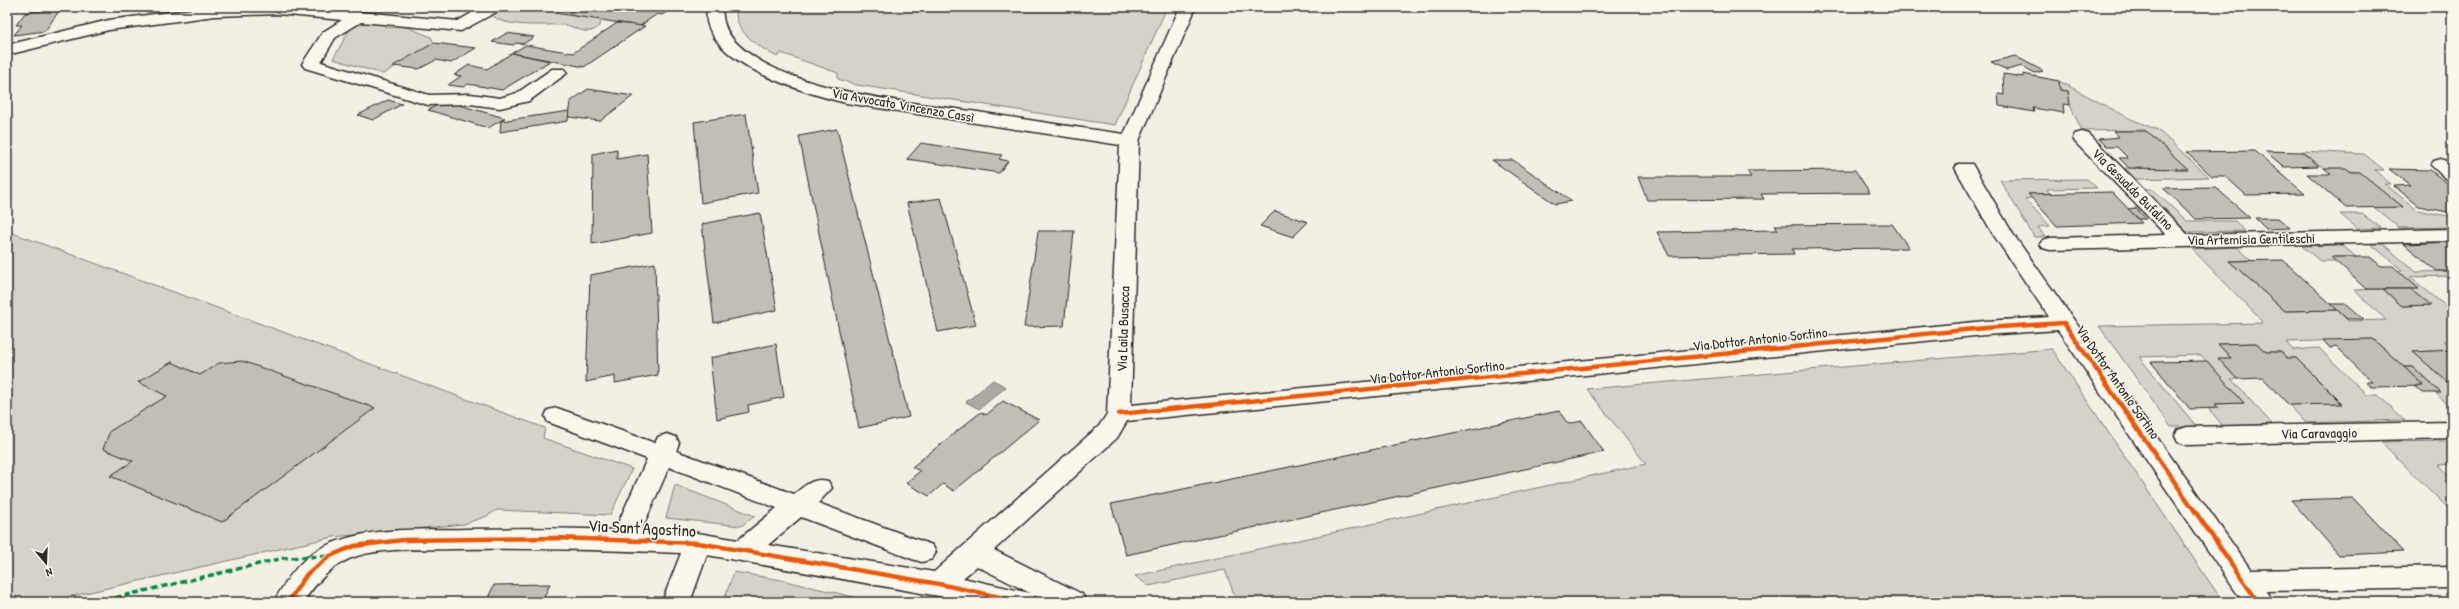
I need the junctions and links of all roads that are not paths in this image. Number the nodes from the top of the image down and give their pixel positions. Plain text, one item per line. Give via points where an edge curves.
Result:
1 (494, 7) edge
2 (714, 7) edge
3 (1188, 7) edge
4 (359, 16) junction
5 (7, 50) edge
6 (558, 73) dead end
7 (2082, 138) dead end
8 (1130, 141) junction
9 (1965, 168) dead end
10 (2452, 235) edge
11 (2183, 240) junction
12 (2050, 244) dead end
13 (2064, 323) junction
14 (1119, 414) junction
15 (557, 416) dead end
16 (2452, 430) edge
17 (2187, 436) dead end
18 (665, 449) junction
19 (818, 488) dead end
20 (797, 506) junction
21 (624, 540) junction
22 (698, 543) junction
23 (742, 551) junction
24 (922, 552) dead end
25 (974, 552) junction
26 (2452, 577) edge
27 (939, 584) junction
28 (2251, 591) edge
29 (288, 602) edge
30 (676, 602) edge
31 (1023, 602) edge
32 (1072, 602) edge

1 - 4 street via 461,26
2 - 8 street, Via Avvocato Vincenzo Cassì via 712,17 719,33 738,54 815,88 846,98
3 - 8 street, Via Laila Busacca
4 - 5 street via 277,9 215,11 109,25
4 - 6 street via 329,35 311,64 428,100 470,99 500,103 523,97
7 - 11 street, Via Gesualdo Bufalino
8 - 14 street, Via Laila Busacca
9 - 13 street via 2003,234
10 - 11 street, Via Artemisia Gentileschi
11 - 12 street, Via Artemisia Gentileschi
13 - 14 street, Via Dottor Antonio Sortino via 1985,328
13 - 28 street, Via Dottor Antonio Sortino
14 - 25 street, Via Laila Busacca via 1108,432
15 - 18 street
16 - 17 street, Via Caravaggio
18 - 20 street
18 - 21 street
19 - 20 street
20 - 23 street
20 - 24 street
21 - 22 street, Via Sant'Agostino
21 - 29 street, Via Sant'Agostino via 403,540 354,546 330,556 307,574
22 - 23 street, Via Sant'Agostino
22 - 30 street
23 - 27 street, Via Sant'Agostino
25 - 27 street, Via Laila Busacca
25 - 32 street
26 - 28 street
27 - 31 street, Via Sant'Agostino

